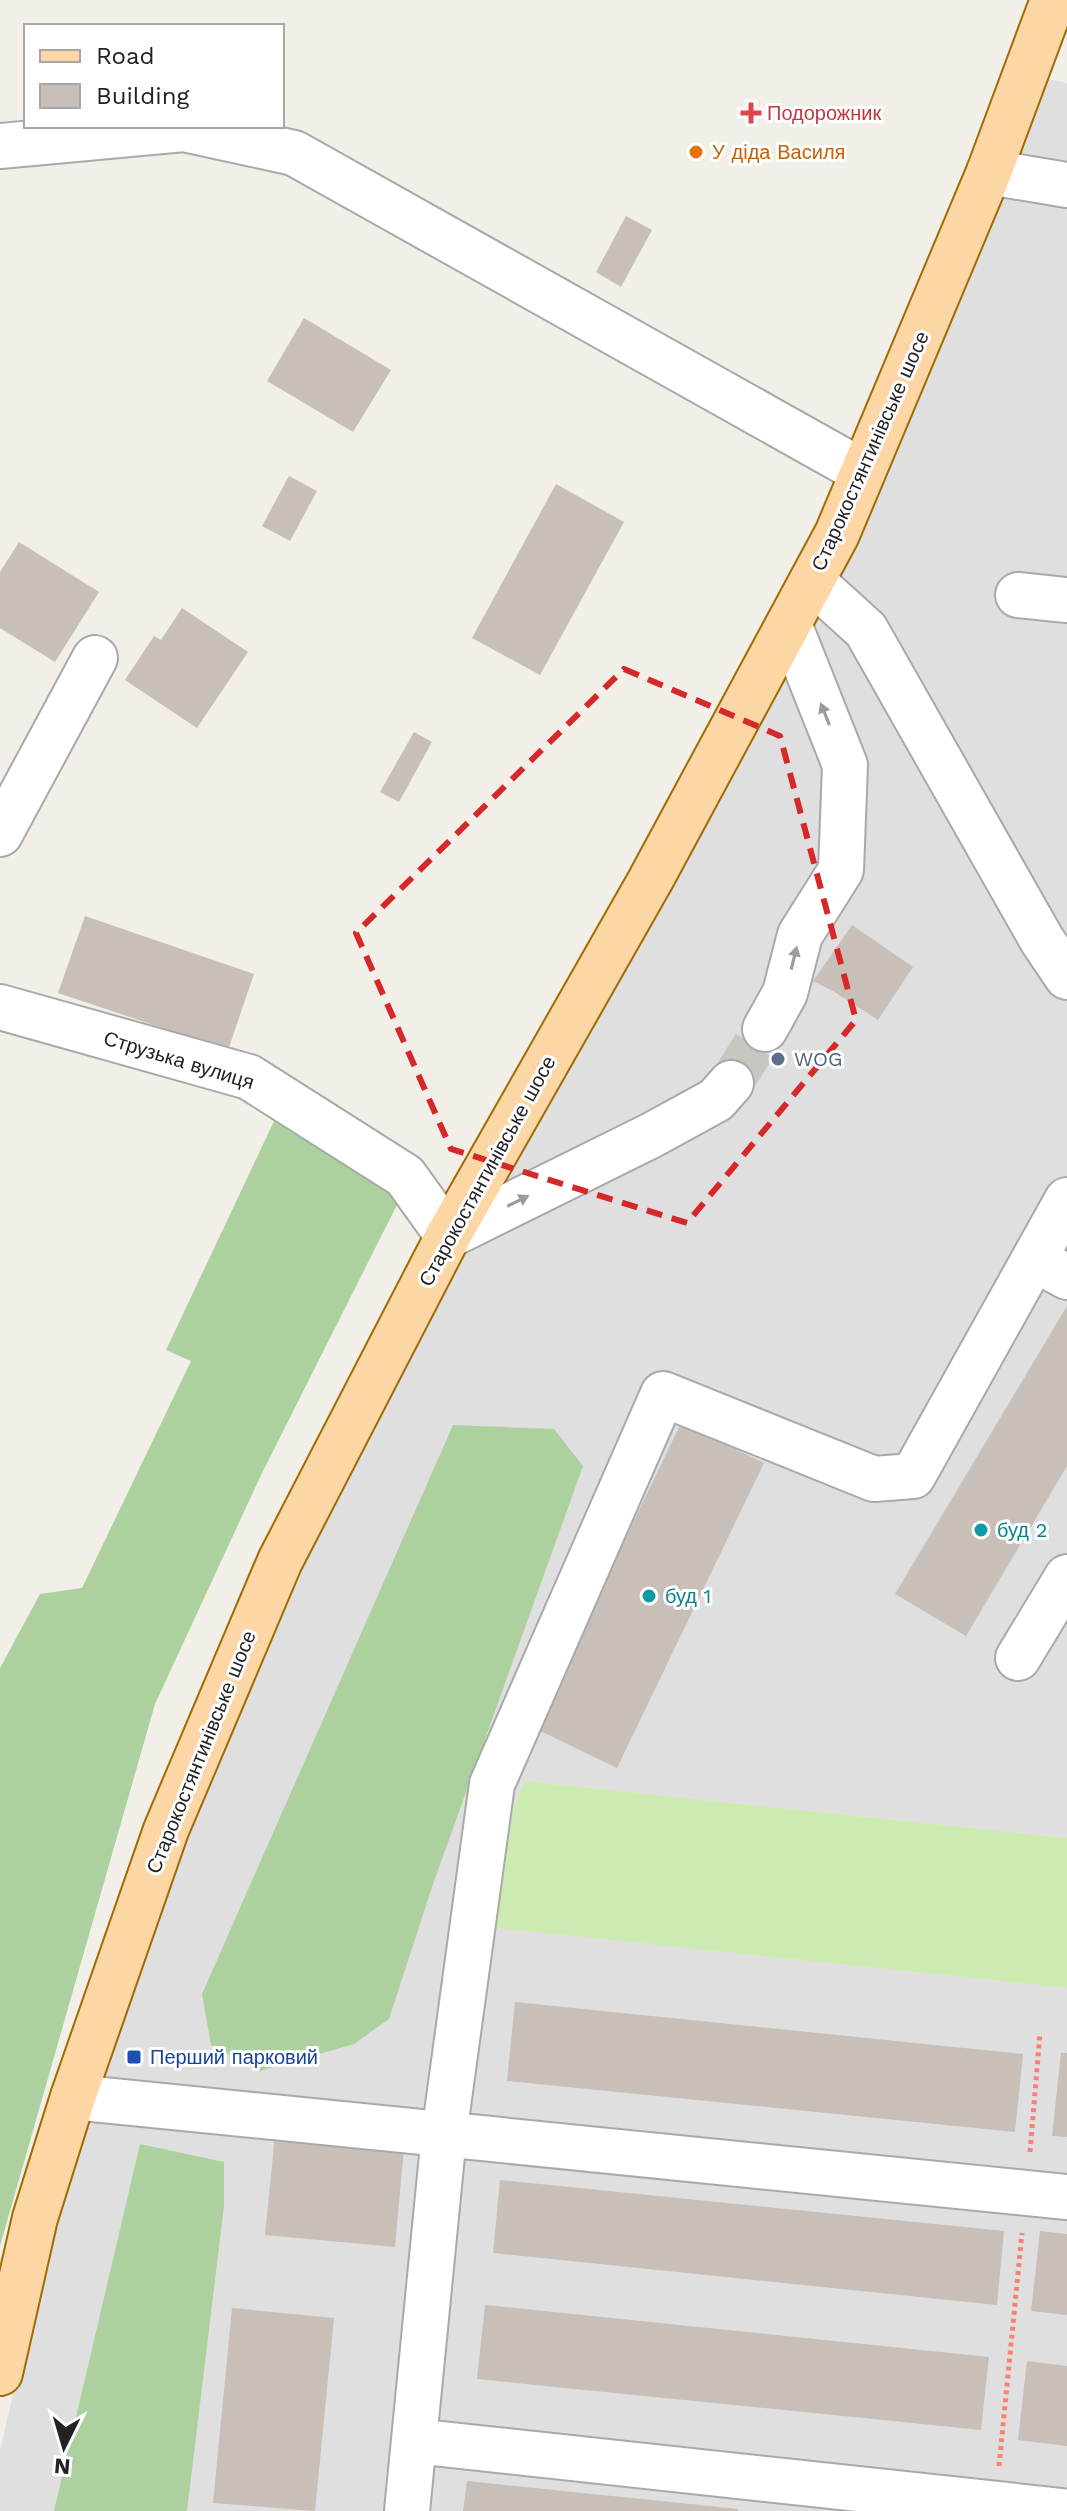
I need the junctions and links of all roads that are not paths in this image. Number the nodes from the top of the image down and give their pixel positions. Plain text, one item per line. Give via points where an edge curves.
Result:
1 (1053, 0) edge
2 (0, 146) edge
3 (989, 172) junction
4 (1067, 185) edge
5 (863, 472) junction
6 (812, 581) junction
7 (1018, 595) dead end
8 (1067, 600) edge
9 (789, 624) junction
10 (95, 658) dead end
11 (0, 834) edge
12 (1067, 977) edge
13 (0, 1007) edge
14 (765, 1029) tunnel mouth
15 (731, 1083) tunnel mouth
16 (1067, 1200) edge
17 (448, 1236) junction
18 (1050, 1268) edge
19 (1067, 1577) edge
20 (1018, 1658) dead end
21 (73, 2097) junction
22 (444, 2135) junction
23 (1047, 2195) edge
24 (0, 2373) edge
25 (414, 2441) junction
26 (407, 2511) edge
27 (1062, 2511) edge

1 - 3 main road, Старокостянтинівське шосе
2 - 5 street via 184,129 294,153
3 - 4 street
3 - 5 main road, Старокостянтинівське шосе
5 - 6 main road, Старокостянтинівське шосе
6 - 9 main road, Старокостянтинівське шосе
6 - 12 street via 866,630
7 - 8 street
14 -> 9 street via 785,993 800,935 841,870 845,765
9 - 17 main road, Старокостянтинівське шосе
10 - 11 street
13 - 17 street, Струзька вулиця via 249,1077 405,1176
17 -> 15 street via 665,1128 716,1100
16 - 18 street
17 - 21 main road, Старокостянтинівське шосе via 280,1561 166,1830
18 - 22 street via 913,1476 874,1479 663,1394 492,1784
19 - 20 street
21 - 22 street
21 - 24 main road, Старокостянтинівське шосе via 35,2218
22 - 23 street
22 - 25 street
25 - 26 street
25 - 27 street

